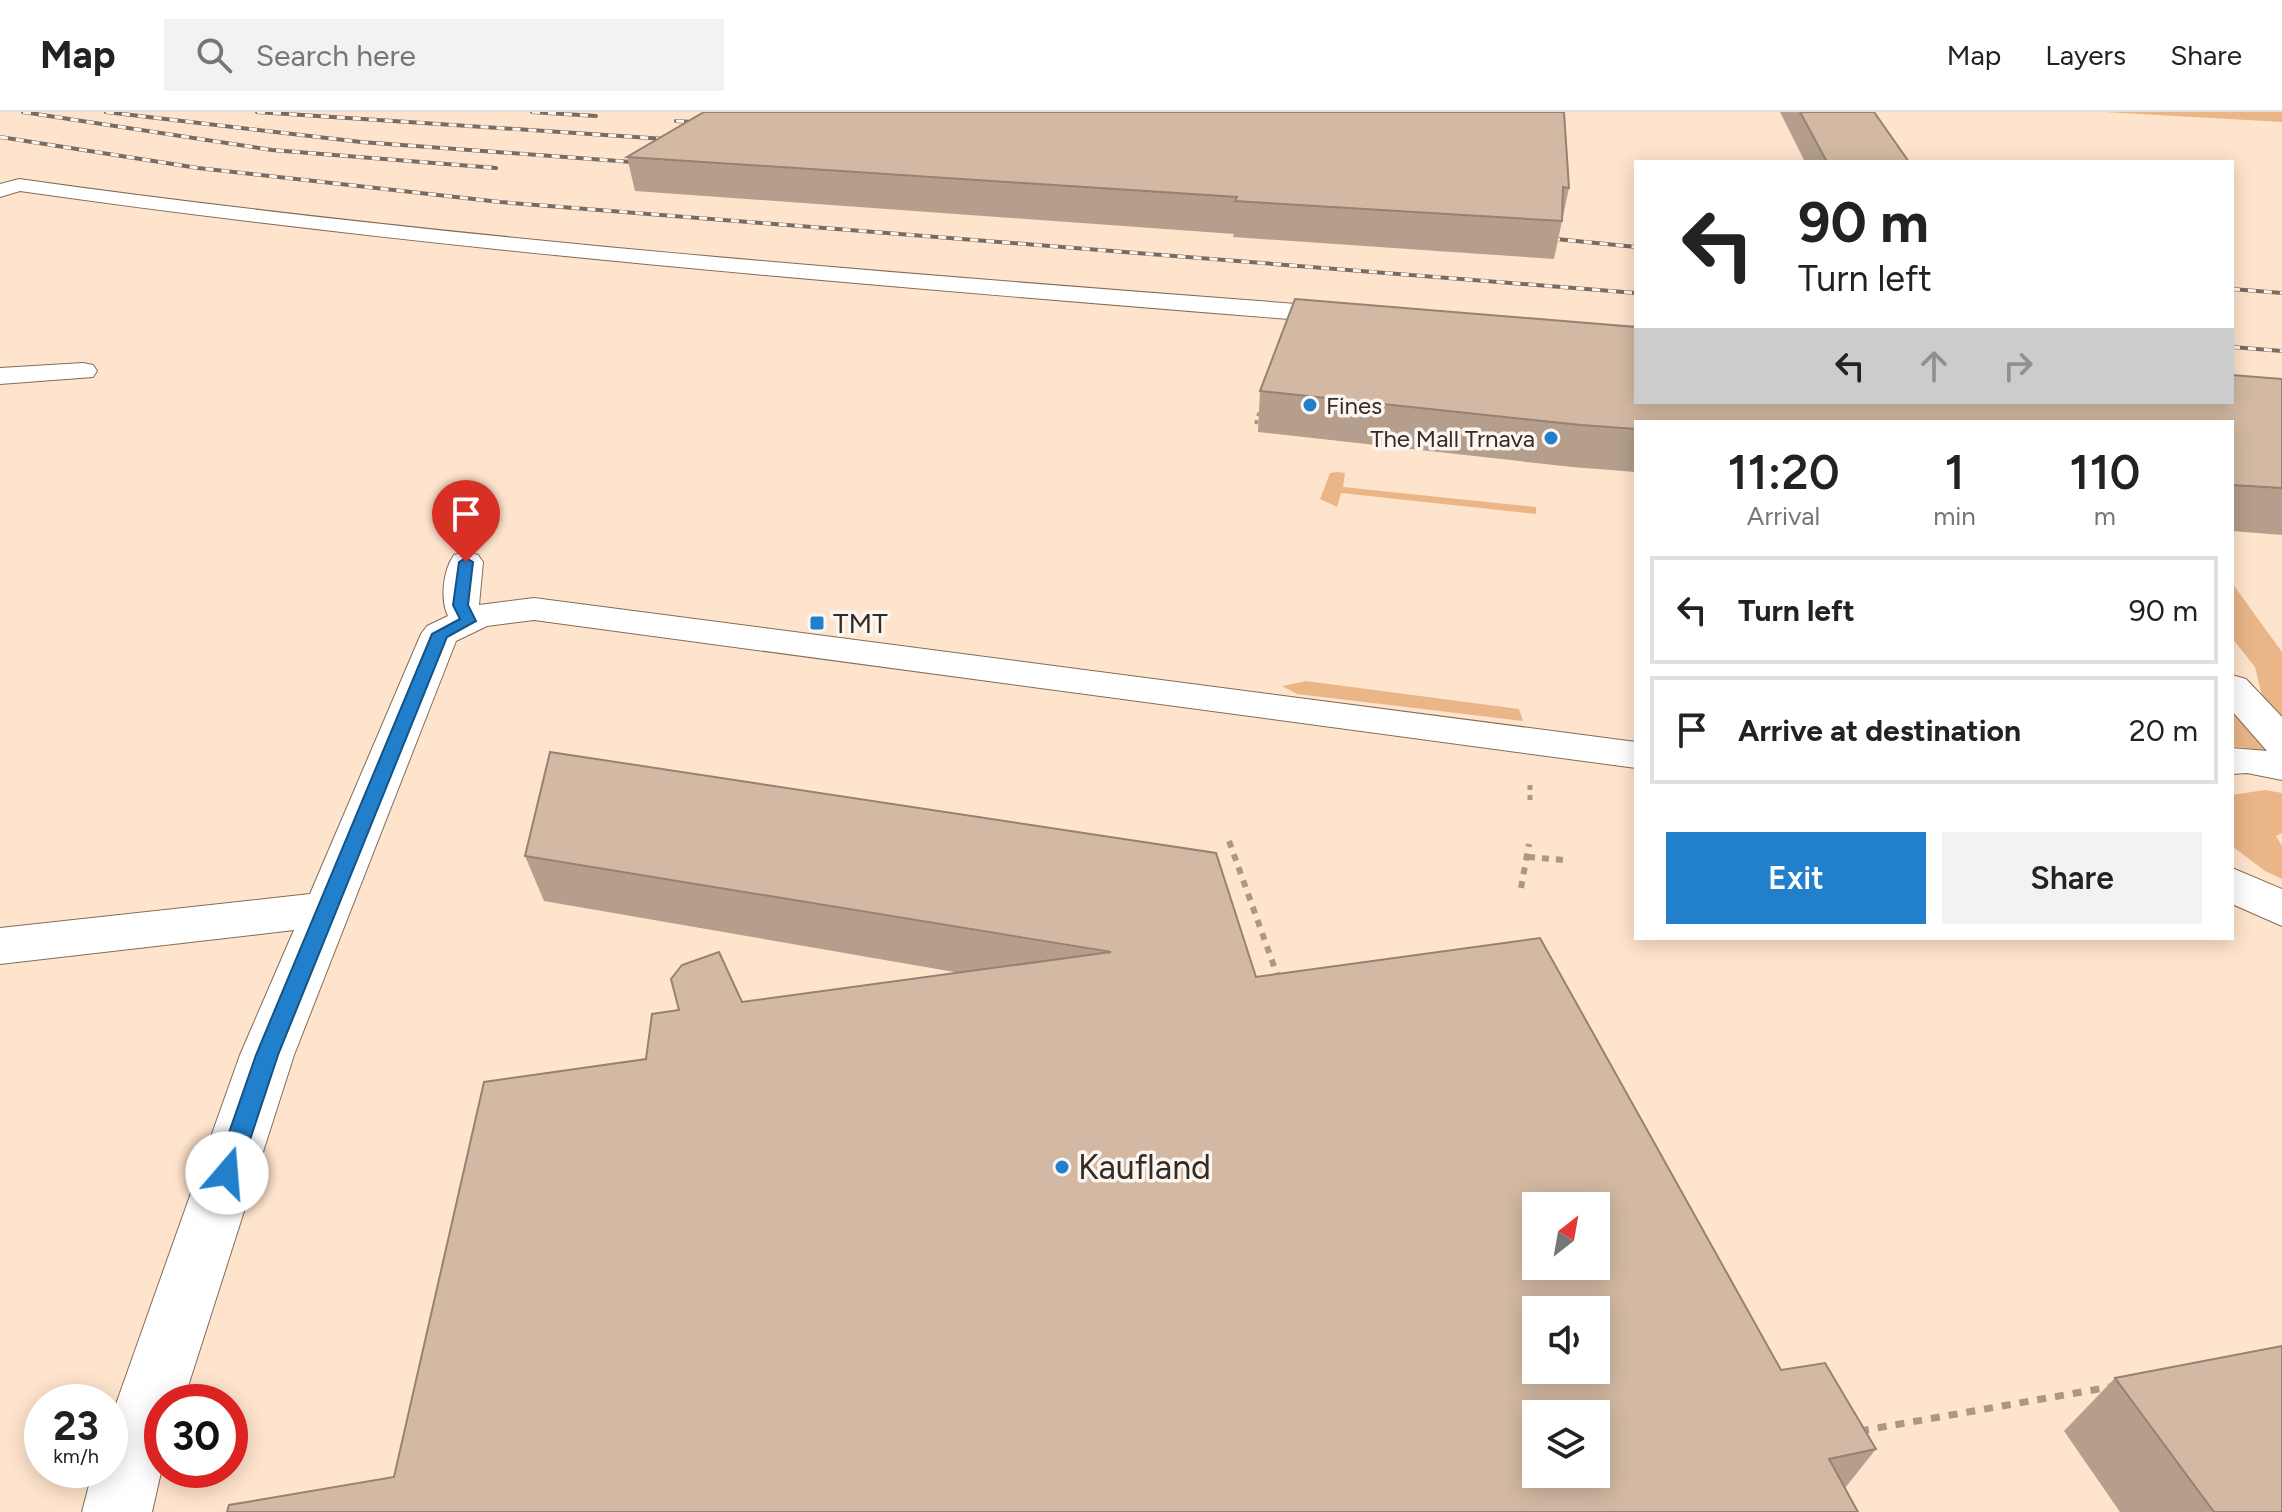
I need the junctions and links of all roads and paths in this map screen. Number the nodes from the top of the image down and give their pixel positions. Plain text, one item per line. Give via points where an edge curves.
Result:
1 (6, 186) edge
2 (1365, 318) edge
3 (83, 371) dead end
4 (0, 376) edge
5 (1261, 409) edge
6 (1256, 424) dead end
7 (466, 562) dead end
8 (454, 627) junction
9 (2234, 689) edge
10 (2282, 742) edge
11 (1634, 755) edge
12 (2234, 761) edge
13 (2282, 767) edge
14 (1229, 841) dead end
15 (1529, 844) dead end
16 (1528, 857) junction
17 (1564, 860) dead end
18 (2234, 885) edge
19 (1521, 888) dead end
20 (328, 909) junction
21 (2282, 909) edge
22 (0, 946) edge
23 (1281, 986) edge
24 (2116, 1386) edge
25 (1859, 1431) edge
26 (117, 1497) edge

1 - 2 street via 420,238
3 - 4 street
5 - 6 path
7 - 8 street
8 - 11 street via 479,616 534,609
8 - 20 street
9 - 10 street
12 - 13 street
14 - 23 path
15 - 16 path
16 - 17 path
16 - 19 path
18 - 21 street
20 - 22 street
20 - 26 street via 267,1055
24 - 25 path

